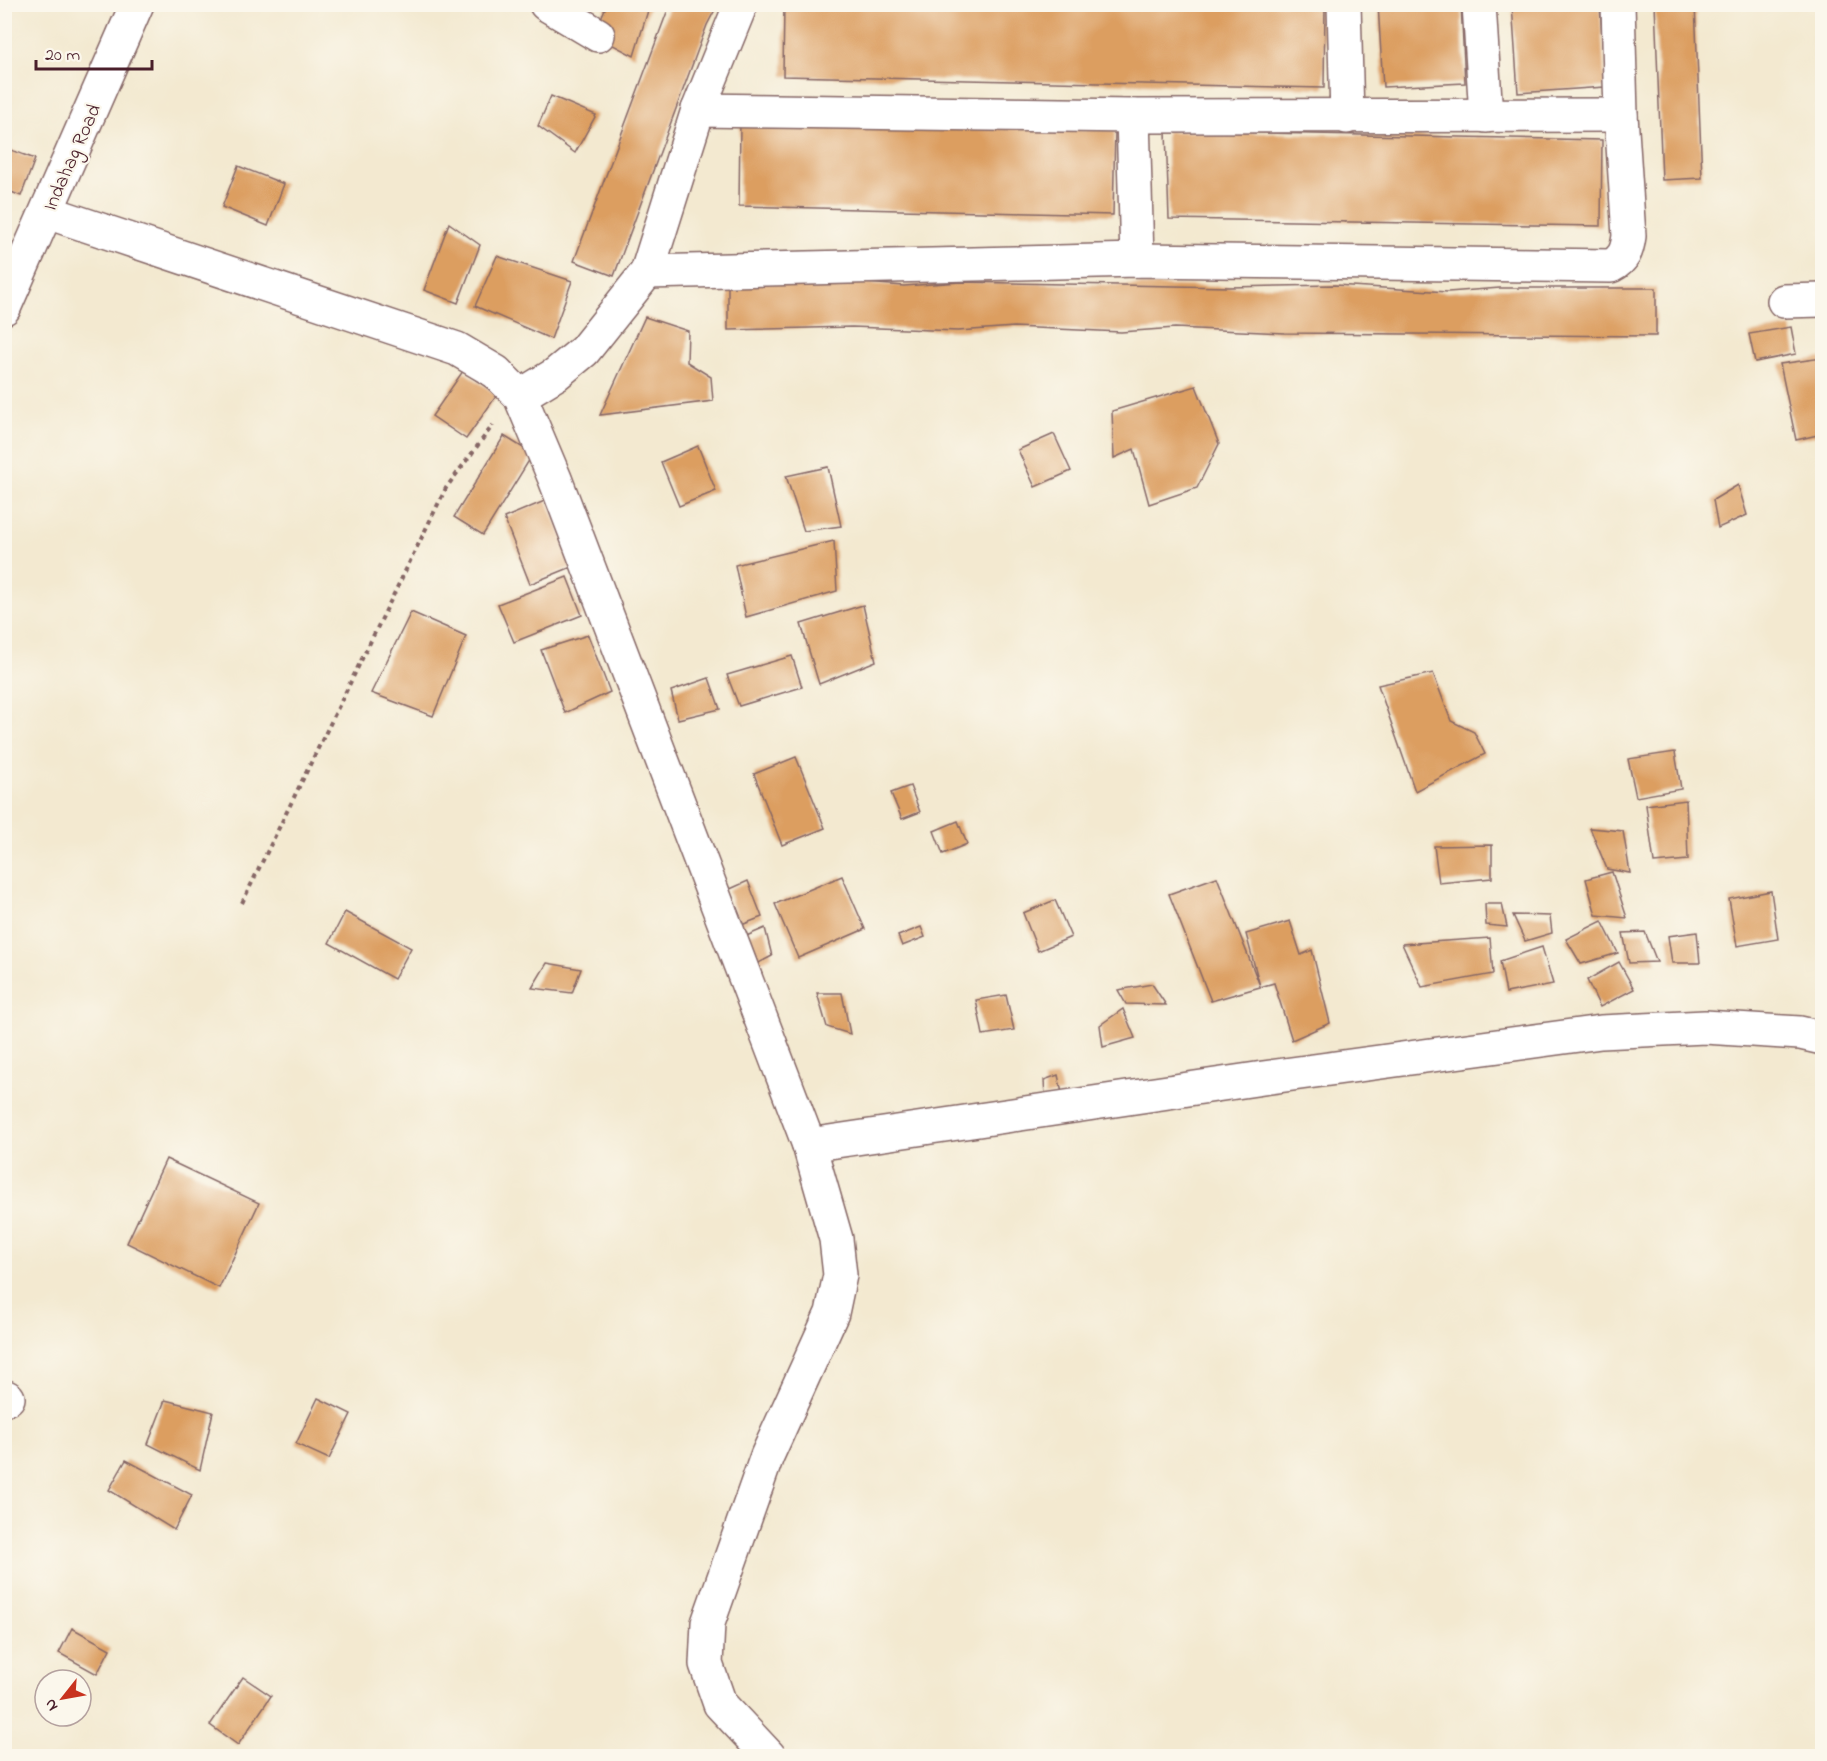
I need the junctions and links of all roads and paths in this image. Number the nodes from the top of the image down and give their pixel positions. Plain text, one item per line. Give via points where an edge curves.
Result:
1 (137, 4) edge
2 (546, 4) edge
3 (741, 4) edge
4 (1344, 4) edge
5 (1479, 4) edge
6 (1618, 4) edge
7 (598, 35) dead end
8 (698, 110) junction
9 (1621, 115) junction
10 (1133, 116) junction
11 (1486, 116) junction
12 (1347, 117) junction
13 (47, 212) junction
14 (1137, 260) junction
15 (647, 272) junction
16 (1822, 300) edge
17 (1784, 301) dead end
18 (4, 308) edge
19 (520, 396) junction
20 (242, 903) dead end
21 (1822, 1038) edge
22 (809, 1145) junction
23 (770, 1756) edge

1 - 13 street, Indahag Road
2 - 7 street
3 - 8 street
4 - 12 street
5 - 11 street
6 - 9 street
8 - 10 street
8 - 15 street
9 - 11 street
9 - 14 street via 1629,236 1627,252 1611,266
10 - 12 street
10 - 14 street
11 - 12 street
13 - 18 street, Indahag Road
13 - 19 street via 457,349 496,372
14 - 15 street
15 - 19 street via 584,351
16 - 17 street
19 - 20 path via 482,437 446,488
19 - 22 street
21 - 22 street via 1705,1027 1601,1032
22 - 23 street via 836,1239 840,1275 832,1313 766,1456 708,1623 706,1664 720,1704

